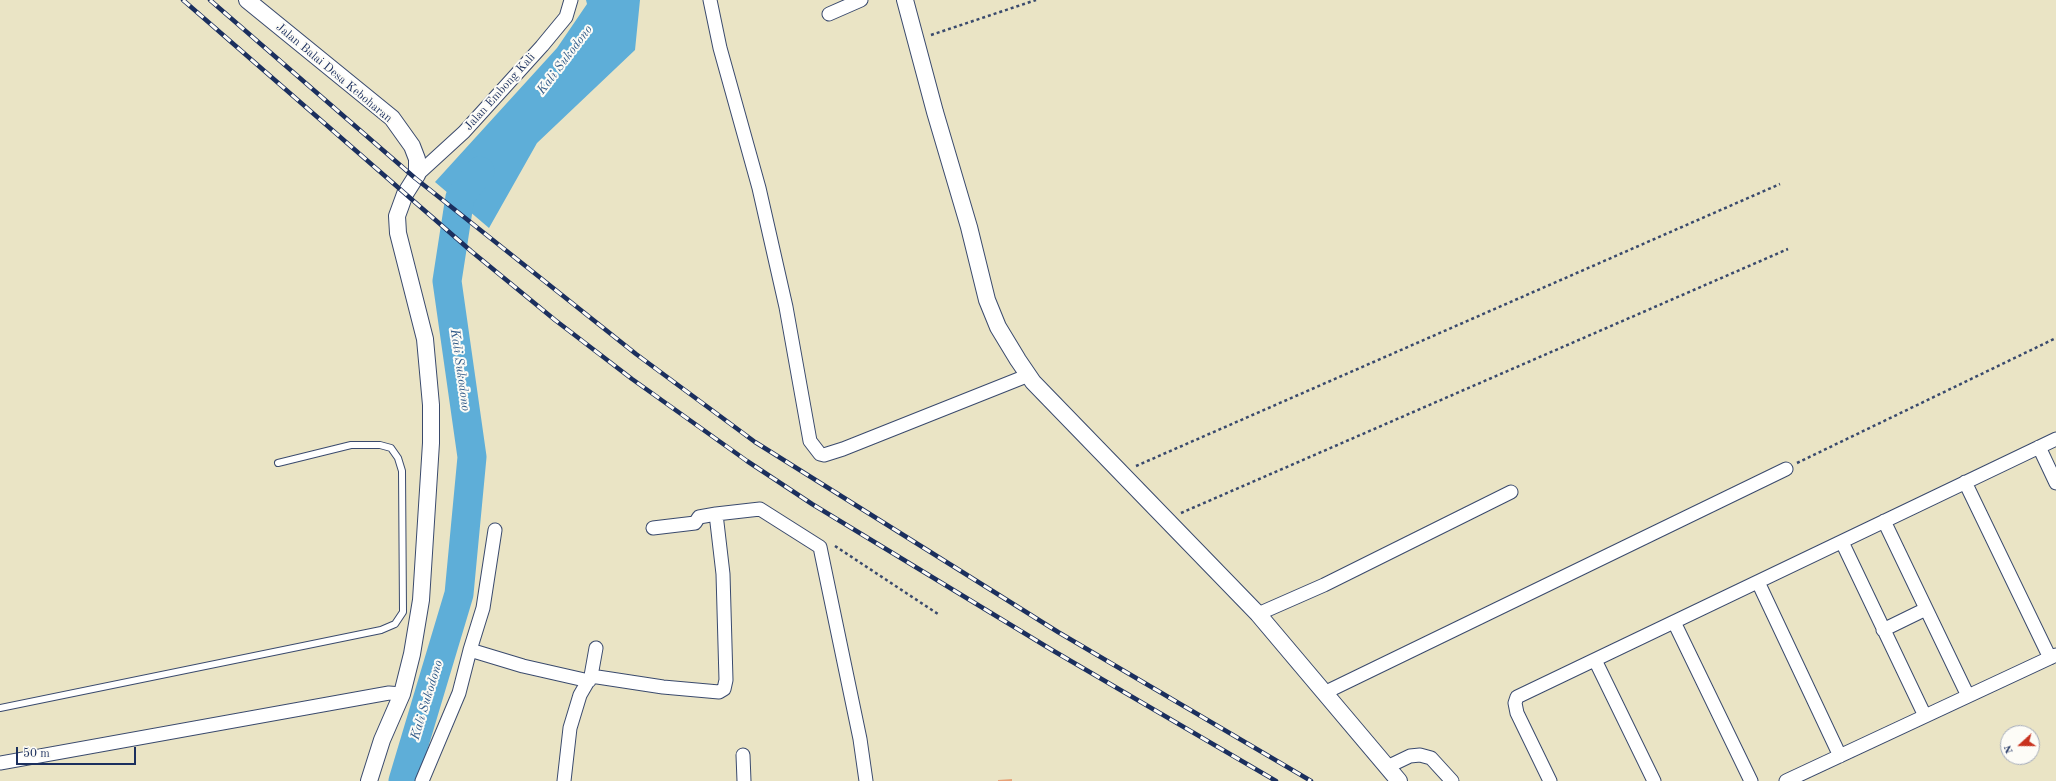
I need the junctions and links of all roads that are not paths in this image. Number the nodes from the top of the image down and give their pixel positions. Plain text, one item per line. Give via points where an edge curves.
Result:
1 (247, 0) edge
2 (571, 0) edge
3 (710, 0) edge
4 (861, 0) edge
5 (905, 0) edge
6 (829, 14) dead end
7 (417, 176) junction
8 (1028, 375) junction
9 (2056, 439) edge
10 (2038, 447) junction
11 (278, 463) dead end
12 (1786, 469) road end
13 (1965, 482) junction
14 (2056, 483) edge
15 (1511, 492) dead end
16 (716, 514) junction
17 (1884, 521) junction
18 (653, 528) dead end
19 (495, 530) dead end
20 (1842, 542) junction
21 (1758, 582) junction
22 (1926, 609) junction
23 (1258, 614) junction
24 (1674, 622) junction
25 (1884, 630) junction
26 (596, 648) dead end
27 (470, 650) junction
28 (2053, 656) edge
29 (1594, 660) junction
30 (590, 678) junction
31 (402, 694) junction
32 (1324, 694) junction
33 (1968, 696) junction
34 (0, 708) edge
35 (1925, 716) junction
36 (743, 755) dead end
37 (1840, 756) junction
38 (1431, 758) junction
39 (0, 763) edge
40 (1387, 767) junction
41 (369, 781) edge
42 (422, 781) edge
43 (564, 781) edge
44 (744, 781) edge
45 (866, 781) edge
46 (1399, 781) edge
47 (1441, 781) edge
48 (1452, 781) edge
49 (1550, 781) edge
50 (1654, 781) edge
51 (1752, 781) edge
52 (1786, 781) edge

1 - 7 street, Jalan Balai Desa Keboharan via 392,118 412,146 417,159
2 - 7 street, Jalan Embong Kali via 566,17 542,46 464,132
3 - 8 street via 720,48 761,196 786,307 810,441 820,454 843,449
4 - 6 street
5 - 8 street via 987,300 998,328
7 - 31 street via 405,194 397,216 398,232 425,339 431,405 431,443 421,600
8 - 23 street
9 - 10 street
10 - 13 street
10 - 14 street
11 - 34 lane via 351,445 380,445 390,448 398,458 402,471 403,612 395,624 381,630
12 - 32 street
13 - 17 street
13 - 28 street
15 - 23 street via 1324,585
16 - 18 street via 700,517 695,523
16 - 30 street via 723,574 726,680 724,689 719,692
16 - 45 street via 760,510 820,547 860,738
17 - 20 street
17 - 22 street
19 - 27 street via 483,608
20 - 21 street
20 - 25 street
21 - 24 street
21 - 37 street
22 - 25 street
22 - 33 street
23 - 32 street
24 - 29 street
24 - 51 street
25 - 35 street
26 - 30 street
27 - 30 street via 523,666
27 - 42 street via 459,693
28 - 33 street
29 - 49 street via 1517,698 1515,703 1517,713
29 - 50 street
30 - 43 street via 580,695 570,728
31 - 39 street via 381,695
31 - 41 street via 382,740
32 - 40 street
33 - 35 street
35 - 37 street
36 - 44 street
37 - 52 street
38 - 40 street via 1410,756
38 - 47 street
38 - 48 street
40 - 46 street

